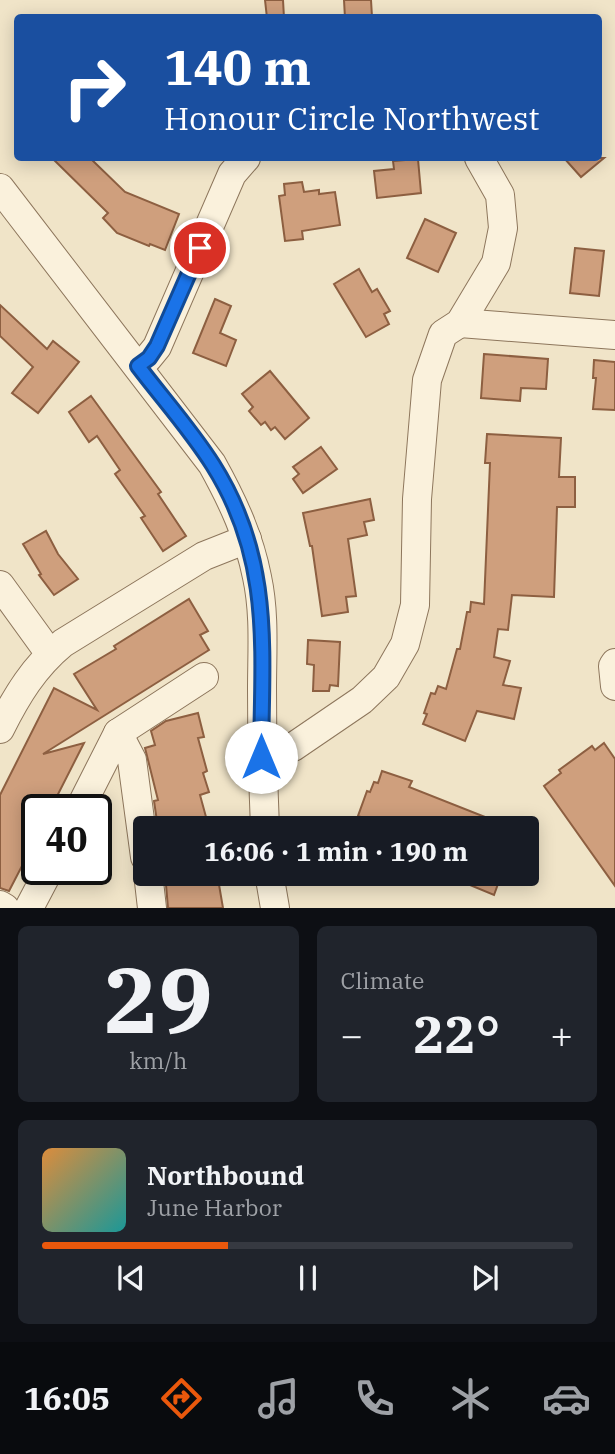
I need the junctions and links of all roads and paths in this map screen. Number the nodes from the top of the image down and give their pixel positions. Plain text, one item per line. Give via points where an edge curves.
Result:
1 (243, 161) edge
2 (481, 161) edge
3 (0, 188) edge
4 (460, 323) junction
5 (615, 335) edge
6 (138, 366) junction
7 (247, 539) junction
8 (0, 585) edge
9 (50, 654) junction
10 (615, 663) edge
11 (204, 677) dead end
12 (615, 686) edge
13 (9, 688) edge
14 (0, 729) edge
15 (118, 733) junction
16 (261, 757) junction
17 (87, 794) edge
18 (140, 816) edge
19 (264, 816) edge
20 (41, 885) edge
21 (149, 886) edge
22 (271, 886) edge
23 (0, 905) edge
24 (5, 908) edge
25 (29, 908) edge
26 (152, 908) edge
27 (275, 908) edge

1 - 6 street via 232,174 157,346
2 - 4 street via 499,195 503,228 496,263
3 - 6 street
4 - 5 street
4 - 16 street via 443,334 428,380 417,499 415,606 405,644 386,677 362,700 293,747
6 - 7 street via 212,464
7 - 9 street via 204,556
7 - 16 street via 262,617
8 - 9 street
9 - 13 street
10 - 12 street
11 - 15 street
13 - 14 street
15 - 17 street
15 - 18 street via 132,760
16 - 19 street
20 - 25 street
21 - 26 street
22 - 27 street
23 - 24 street

